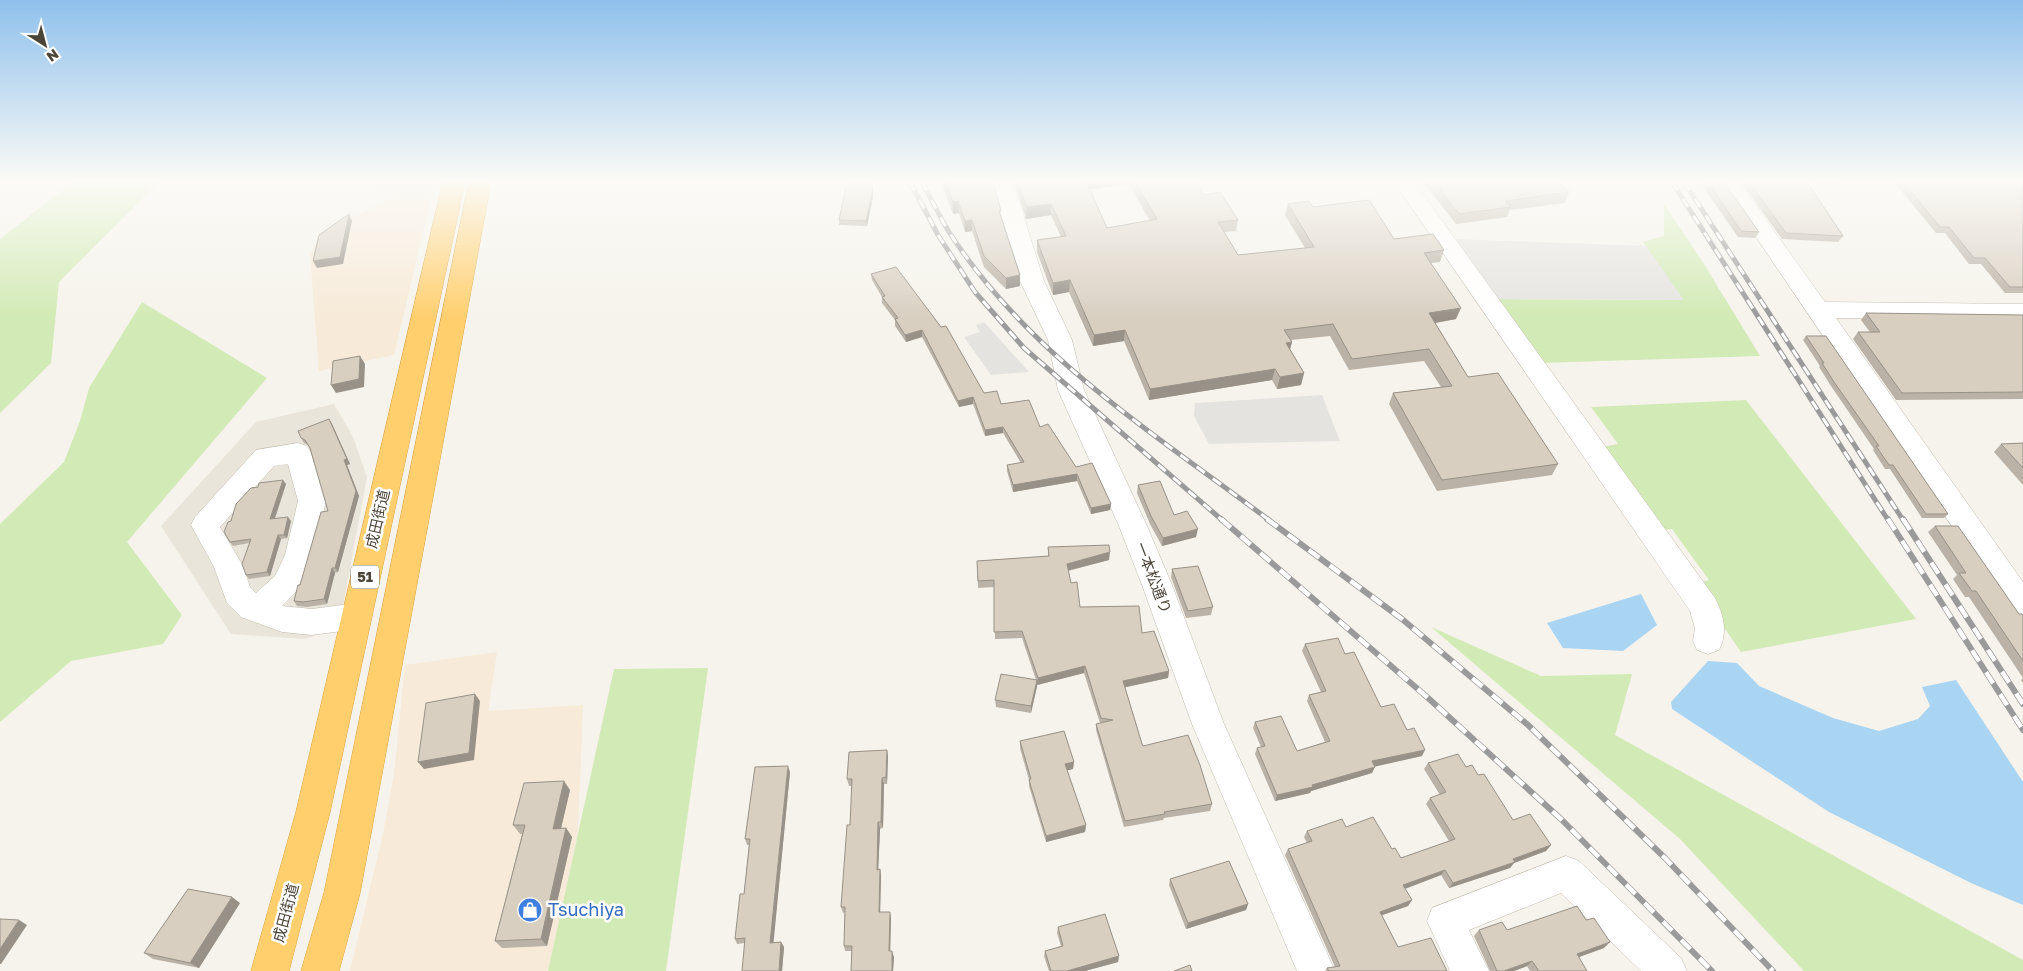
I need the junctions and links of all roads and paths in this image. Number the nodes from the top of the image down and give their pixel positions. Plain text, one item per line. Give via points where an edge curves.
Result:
1 (444, 227) edge
2 (471, 227) edge
3 (1016, 227) edge
4 (1436, 227) edge
5 (1759, 227) edge
6 (1819, 310) junction
7 (2023, 312) edge
8 (2023, 606) edge
9 (258, 610) junction
10 (357, 616) junction
11 (1708, 641) dead end
12 (270, 971) edge
13 (320, 971) edge
14 (1316, 971) edge
15 (1470, 971) edge
16 (1668, 971) edge

1 - 10 highway, 成田街道 / 51
2 - 13 highway, 51 via 342,893
3 - 14 street, 一本松通り via 1032,281 1060,340 1071,390 1133,526 1208,724
4 - 11 street via 1704,607 1710,628
5 - 6 street
6 - 7 street
6 - 8 street
9 - 9 street via 238,594 228,566 205,524 266,457 298,453 312,501 299,554 286,584
9 - 10 street via 282,619 312,622
10 - 12 highway, 成田街道 / 51 via 313,812
15 - 16 street via 1445,921 1566,873

